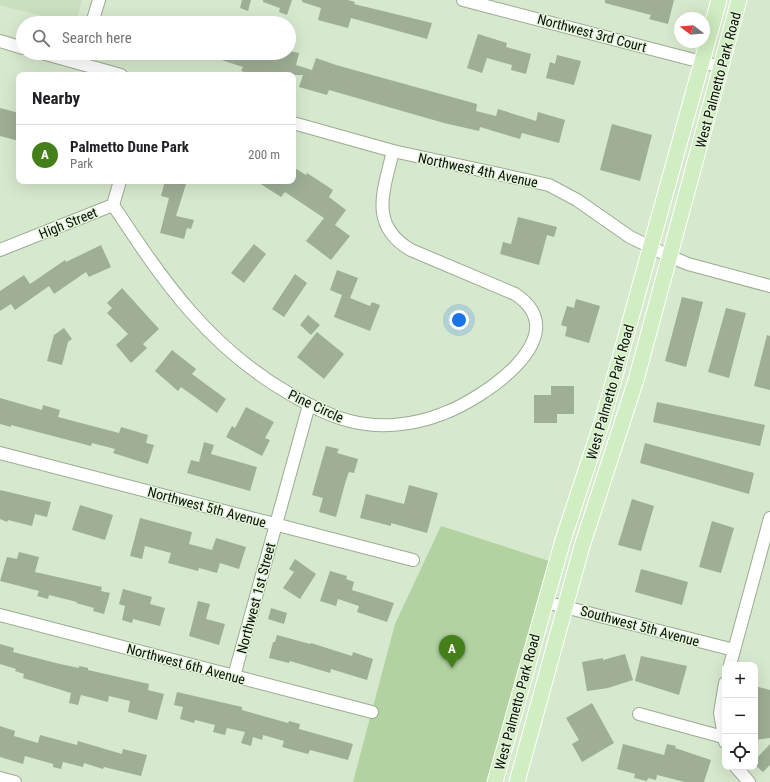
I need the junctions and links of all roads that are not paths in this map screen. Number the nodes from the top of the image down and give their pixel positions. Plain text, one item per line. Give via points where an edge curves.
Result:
1 (99, 0) edge
2 (463, 0) edge
3 (719, 0) edge
4 (739, 0) edge
5 (94, 16) edge
6 (0, 41) edge
7 (16, 46) edge
8 (87, 60) edge
9 (702, 62) junction
10 (721, 67) junction
11 (114, 72) edge
12 (296, 124) edge
13 (393, 151) junction
14 (119, 184) edge
15 (113, 205) junction
16 (650, 247) junction
17 (0, 250) edge
18 (669, 256) junction
19 (770, 286) edge
20 (309, 405) junction
21 (0, 453) edge
22 (770, 518) edge
23 (276, 525) junction
24 (413, 560) dead end
25 (545, 602) junction
26 (565, 606) junction
27 (0, 615) edge
28 (734, 650) junction
29 (731, 662) edge
30 (234, 676) junction
31 (722, 698) edge
32 (372, 712) dead end
33 (639, 714) dead end
34 (723, 734) edge
35 (722, 739) edge
36 (739, 770) edge
37 (0, 778) edge
38 (15, 782) edge
39 (495, 782) edge
40 (517, 782) edge
41 (749, 782) edge

1 - 5 street
2 - 9 street, Northwest 3rd Court
3 - 9 main road, West Palmetto Park Road
4 - 10 main road, West Palmetto Park Road
6 - 7 street
8 - 11 street
9 - 10 street, Northwest 3rd Court
9 - 16 main road, West Palmetto Park Road
10 - 18 main road, West Palmetto Park Road
12 - 13 street, Northwest 4th Avenue
13 - 16 street, Northwest 4th Avenue via 549,186 569,195 630,237
13 - 20 street, Pine Circle via 381,205 386,227 401,244 411,250 515,294 525,301 533,310 535,334 525,355 502,380 464,405 432,418 409,423 374,425 339,418
14 - 15 street, High Street
15 - 17 street, High Street
15 - 20 street, Pine Circle via 156,271 200,324 256,372
16 - 18 street, Northwest 4th Avenue
16 - 25 main road, West Palmetto Park Road via 603,419 573,506
18 - 19 street, Northwest 4th Avenue via 688,264
18 - 26 main road, West Palmetto Park Road via 636,380
20 - 23 street, Northwest 1st Street
21 - 23 street, Northwest 5th Avenue
22 - 28 street
23 - 24 street, Northwest 5th Avenue
23 - 30 street, Northwest 1st Street
25 - 26 street, Southwest 5th Avenue
25 - 39 main road, West Palmetto Park Road
26 - 28 street, Southwest 5th Avenue
26 - 40 main road, West Palmetto Park Road
27 - 30 street, Northwest 6th Avenue
28 - 29 street
30 - 32 street, Northwest 6th Avenue
31 - 34 street via 720,713
33 - 35 street
36 - 41 street
37 - 38 street

